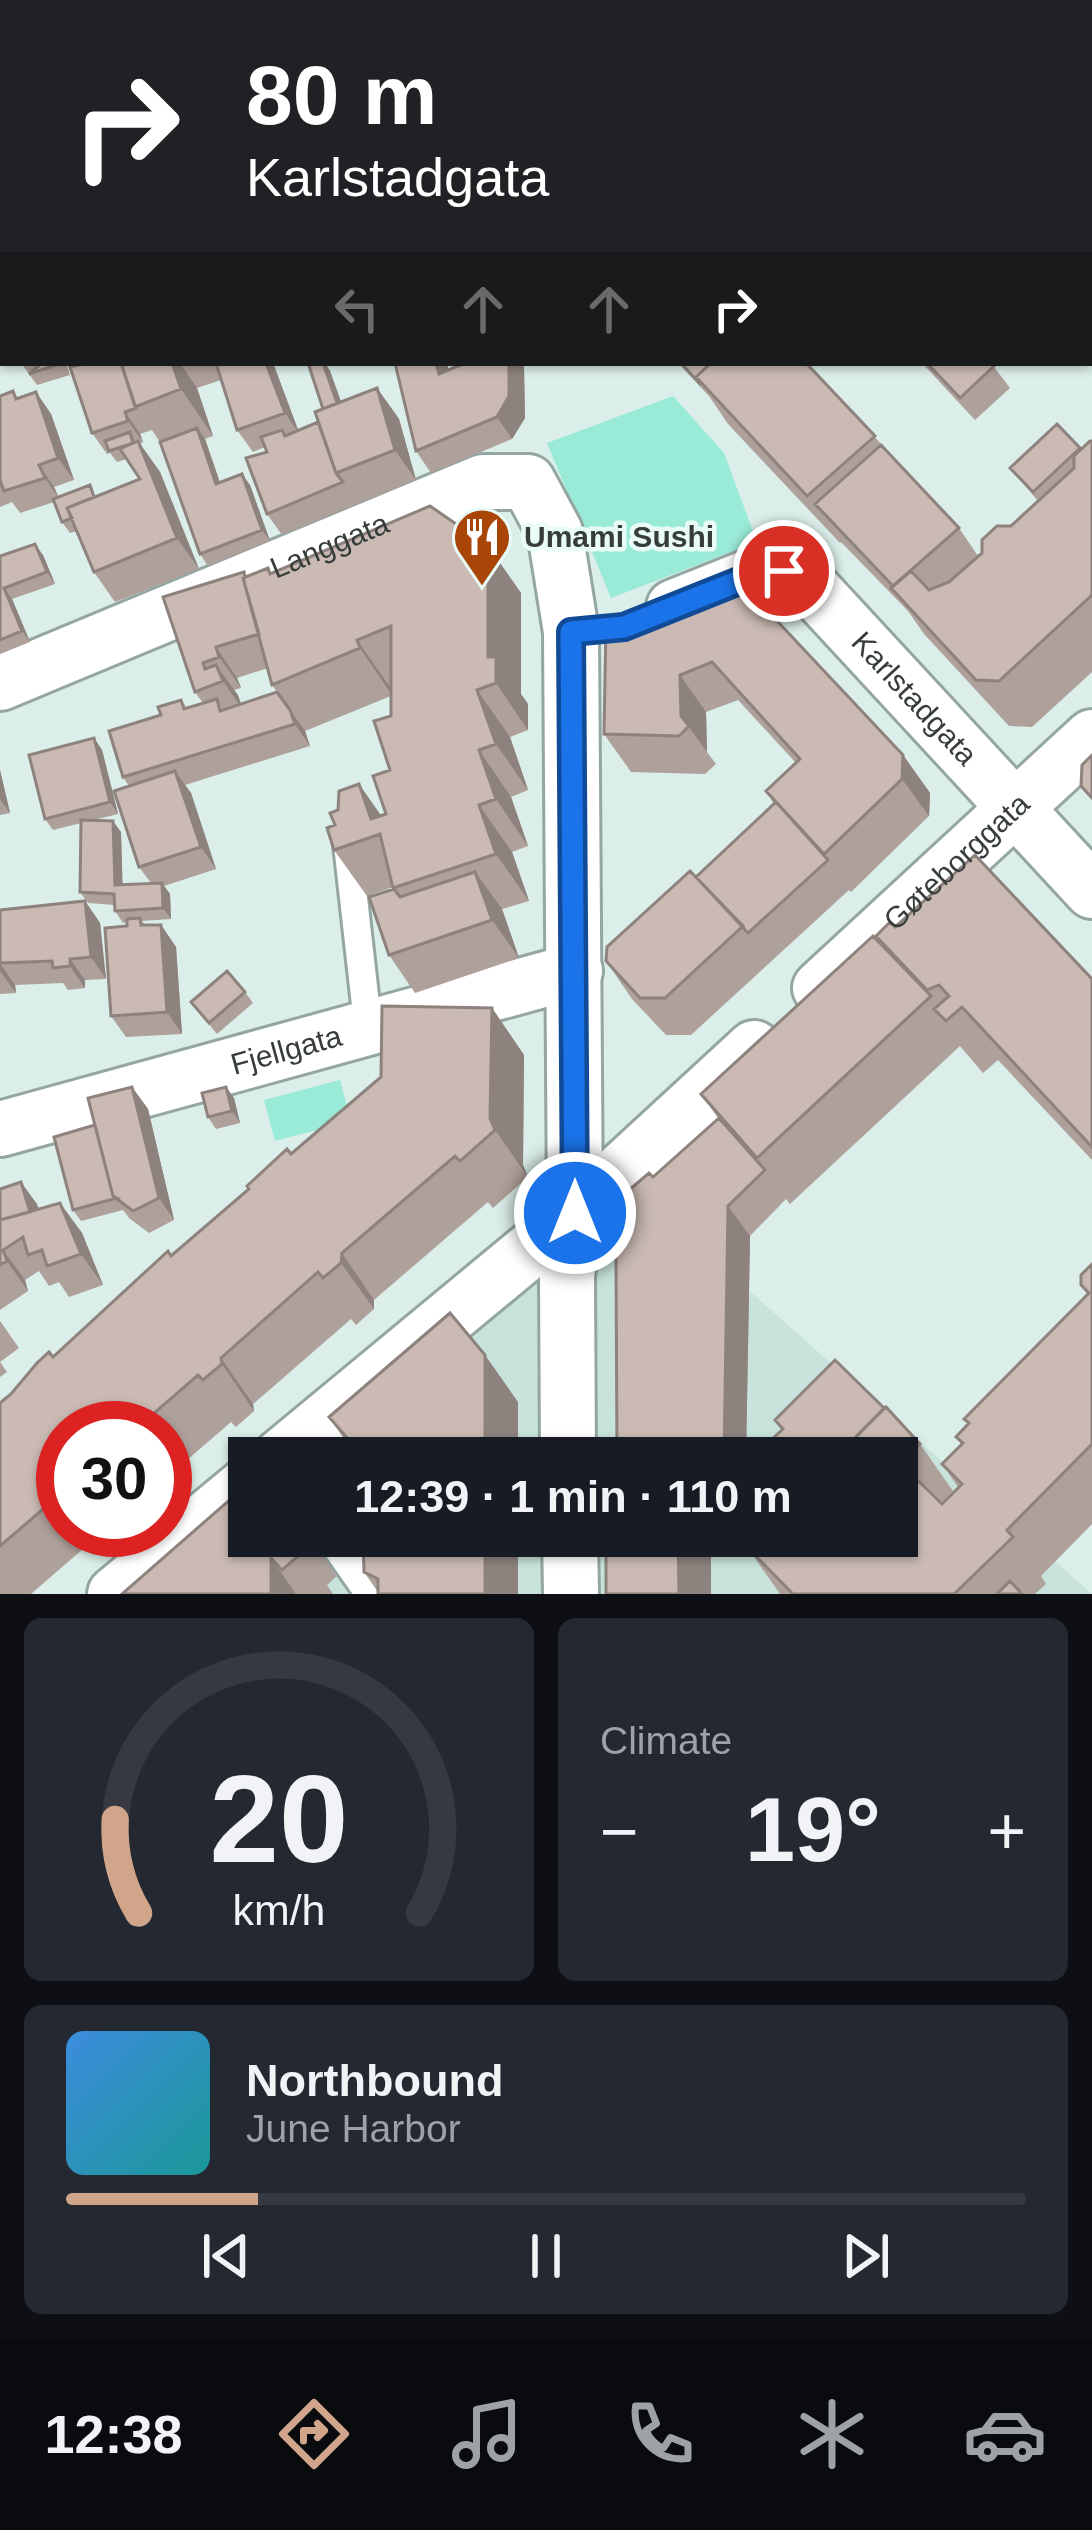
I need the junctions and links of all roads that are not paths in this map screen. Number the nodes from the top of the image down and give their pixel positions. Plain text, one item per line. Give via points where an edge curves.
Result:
1 (571, 632) junction
2 (0, 683) edge
3 (1092, 737) edge
4 (1015, 808) junction
5 (344, 815) edge
6 (1092, 891) edge
7 (575, 971) junction
8 (368, 1027) junction
9 (0, 1129) edge
10 (575, 1213) junction
11 (305, 1437) edge
12 (568, 1437) edge
13 (228, 1500) edge
14 (358, 1557) edge
15 (570, 1557) edge
16 (115, 1594) edge
17 (380, 1594) edge
18 (571, 1594) edge

1 - 2 street, Langgata via 555,532 528,482 483,482
1 - 4 street, Karlstadgata via 624,627 754,575 784,571 810,586
1 - 7 street
3 - 4 street, Gøteborggata
4 - 6 street, Karlstadgata
4 - 10 street, Gøteborggata
5 - 8 lane
7 - 8 street, Fjellgata
7 - 10 street
8 - 9 street, Fjellgata
10 - 11 street, Gøteborggata
10 - 12 street
13 - 16 street
14 - 17 street
15 - 18 street

